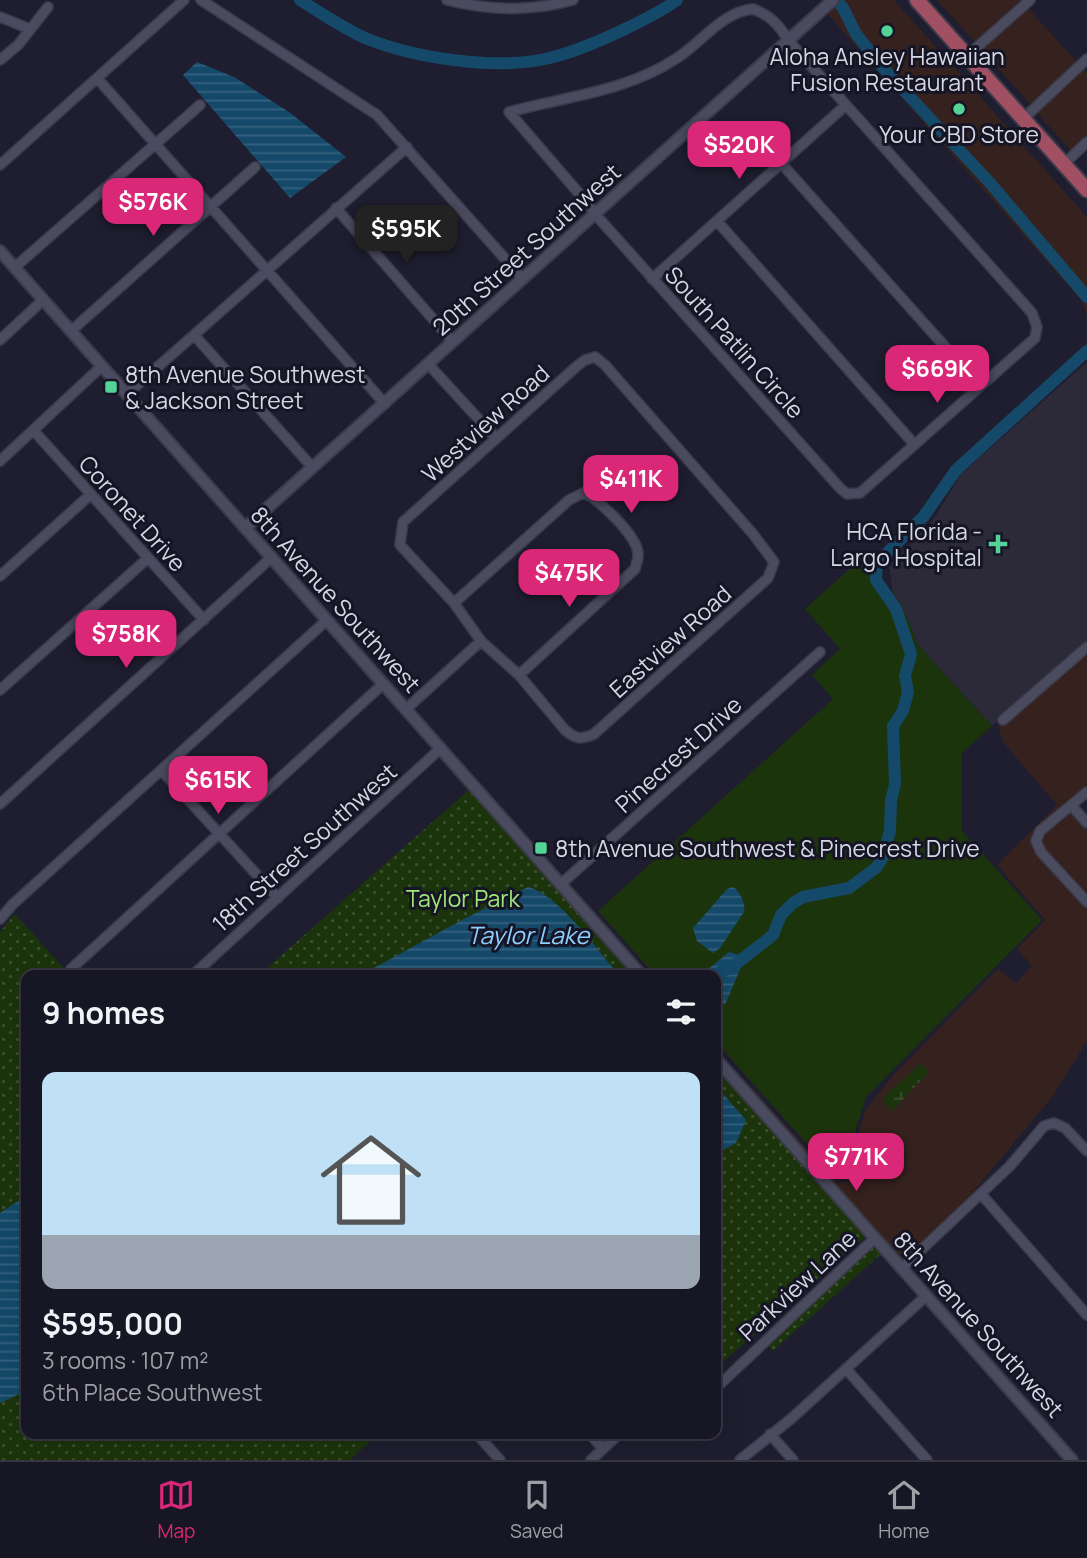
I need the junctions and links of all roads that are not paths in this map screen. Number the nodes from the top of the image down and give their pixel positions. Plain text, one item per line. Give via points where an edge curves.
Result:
1 (184, 0) edge
2 (201, 0) edge
3 (447, 0) edge
4 (573, 0) edge
5 (917, 0) edge
6 (1030, 0) edge
7 (829, 4) edge
8 (48, 7) dead end
9 (0, 17) edge
10 (30, 29) junction
11 (788, 40) junction
12 (967, 56) junction
13 (1087, 59) edge
14 (0, 60) edge
15 (97, 78) junction
16 (846, 104) junction
17 (200, 105) dead end
18 (1023, 119) junction
19 (1087, 142) edge
20 (155, 145) junction
21 (407, 147) junction
22 (781, 163) junction
23 (1064, 164) junction
24 (0, 165) edge
25 (255, 167) dead end
26 (1087, 190) edge
27 (210, 208) junction
28 (336, 208) junction
29 (595, 215) junction
30 (717, 221) junction
31 (0, 251) edge
32 (15, 267) junction
33 (266, 271) junction
34 (523, 279) junction
35 (652, 279) junction
36 (44, 300) junction
37 (71, 331) junction
38 (195, 336) junction
39 (0, 340) edge
40 (453, 342) junction
41 (429, 365) junction
42 (102, 366) junction
43 (980, 386) junction
44 (127, 394) junction
45 (385, 404) junction
46 (34, 431) junction
47 (496, 438) junction
48 (915, 444) junction
49 (0, 461) edge
50 (313, 468) junction
51 (90, 495) junction
52 (246, 528) junction
53 (272, 558) junction
54 (147, 559) junction
55 (774, 562) joint
56 (0, 576) edge
57 (454, 603) junction
58 (204, 620) junction
59 (327, 620) junction
60 (481, 641) junction
61 (1087, 647) edge
62 (820, 652) dead end
63 (519, 675) junction
64 (383, 684) junction
65 (0, 690) edge
66 (406, 709) junction
67 (1003, 720) dead end
68 (441, 748) junction
69 (162, 771) junction
70 (1087, 792) edge
71 (0, 804) edge
72 (1071, 805) junction
73 (1087, 823) edge
74 (219, 835) junction
75 (561, 884) junction
76 (278, 898) junction
77 (1087, 902) edge
78 (0, 919) edge
79 (71, 969) dead end
80 (198, 970) edge
81 (637, 970) edge
82 (721, 1065) edge
83 (1087, 1151) edge
84 (981, 1194) junction
85 (874, 1238) junction
86 (902, 1268) junction
87 (926, 1296) junction
88 (1087, 1315) edge
89 (847, 1370) junction
90 (721, 1383) edge
91 (770, 1434) junction
92 (481, 1439) edge
93 (594, 1439) edge
94 (614, 1439) edge
95 (603, 1449) junction
96 (500, 1460) edge
97 (591, 1460) edge
98 (740, 1460) edge
99 (793, 1460) edge
100 (927, 1460) edge
101 (1072, 1460) edge

1 - 15 street
2 - 21 street via 377,115
3 - 4 street via 515,10
5 - 12 main road
6 - 12 street
7 - 11 street, 20th Street Southwest
8 - 10 street
9 - 10 street
10 - 14 street
11 - 16 street
11 - 29 street, 20th Street Southwest
11 - 29 street, South Patlin Circle via 766,14 743,10 648,76 593,94 509,112
12 - 18 main road
13 - 18 street
15 - 20 street
15 - 24 street
16 - 22 street
16 - 43 street via 1032,313 1035,338
17 - 20 street
18 - 23 main road
19 - 23 street
20 - 27 street
20 - 32 street
21 - 28 street
21 - 34 street
22 - 30 street
22 - 43 street
23 - 26 main road
25 - 27 street
27 - 33 street
27 - 37 street
28 - 33 street
28 - 40 street
29 - 34 street, 20th Street Southwest
29 - 35 street, South Patlin Circle
30 - 35 street
30 - 48 street
31 - 32 street, 8th Avenue Southwest
32 - 36 street, 8th Avenue Southwest
33 - 38 street
33 - 45 street
34 - 40 street, 20th Street Southwest
35 - 48 street, South Patlin Circle via 847,494 860,493
36 - 37 street, 8th Avenue Southwest
36 - 39 street
37 - 42 street, 8th Avenue Southwest
38 - 44 street
38 - 50 street
40 - 41 street, 20th Street Southwest
41 - 45 street, 20th Street Southwest
41 - 47 street
42 - 44 street, 8th Avenue Southwest
42 - 46 street
43 - 48 street
44 - 52 street, 8th Avenue Southwest
45 - 50 street, 20th Street Southwest
46 - 49 street
46 - 51 street, Coronet Drive
47 - 55 street, Westview Road via 576,366 595,357
47 - 57 street, Westview Road via 403,522 400,545
50 - 52 street, 20th Street Southwest
51 - 54 street, Coronet Drive
51 - 56 street
52 - 53 street, 8th Avenue Southwest
53 - 58 street
53 - 59 street, 8th Avenue Southwest
54 - 58 street, Coronet Drive
54 - 65 street
55 - 63 street, Eastview Road via 768,578 594,734 573,737
57 - 60 street
57 - 63 street via 569,500 583,493 593,497 635,542 639,554 635,569
58 - 71 street
59 - 64 street, 8th Avenue Southwest
59 - 69 street
60 - 63 street
60 - 66 street
61 - 67 street
62 - 75 street, Pinecrest Drive
64 - 66 street, 8th Avenue Southwest
64 - 74 street
66 - 68 street, 8th Avenue Southwest
68 - 75 street, 8th Avenue Southwest
68 - 76 street, 18th Street Southwest
69 - 74 street
69 - 78 street
70 - 72 street
72 - 73 street
72 - 77 street via 1040,831 1036,841
74 - 76 street
74 - 79 street
75 - 81 street, 8th Avenue Southwest
76 - 80 street, 18th Street Southwest
82 - 85 street, 8th Avenue Southwest
83 - 84 street via 1065,1128 1054,1123 1044,1126
84 - 86 street
84 - 88 street
85 - 86 street, 8th Avenue Southwest
85 - 90 street, Parkview Lane
86 - 87 street, 8th Avenue Southwest
87 - 89 street
87 - 101 street, 8th Avenue Southwest
89 - 91 street
89 - 100 street
91 - 98 street
91 - 99 street
92 - 96 street
93 - 95 street
94 - 95 street
95 - 97 street

